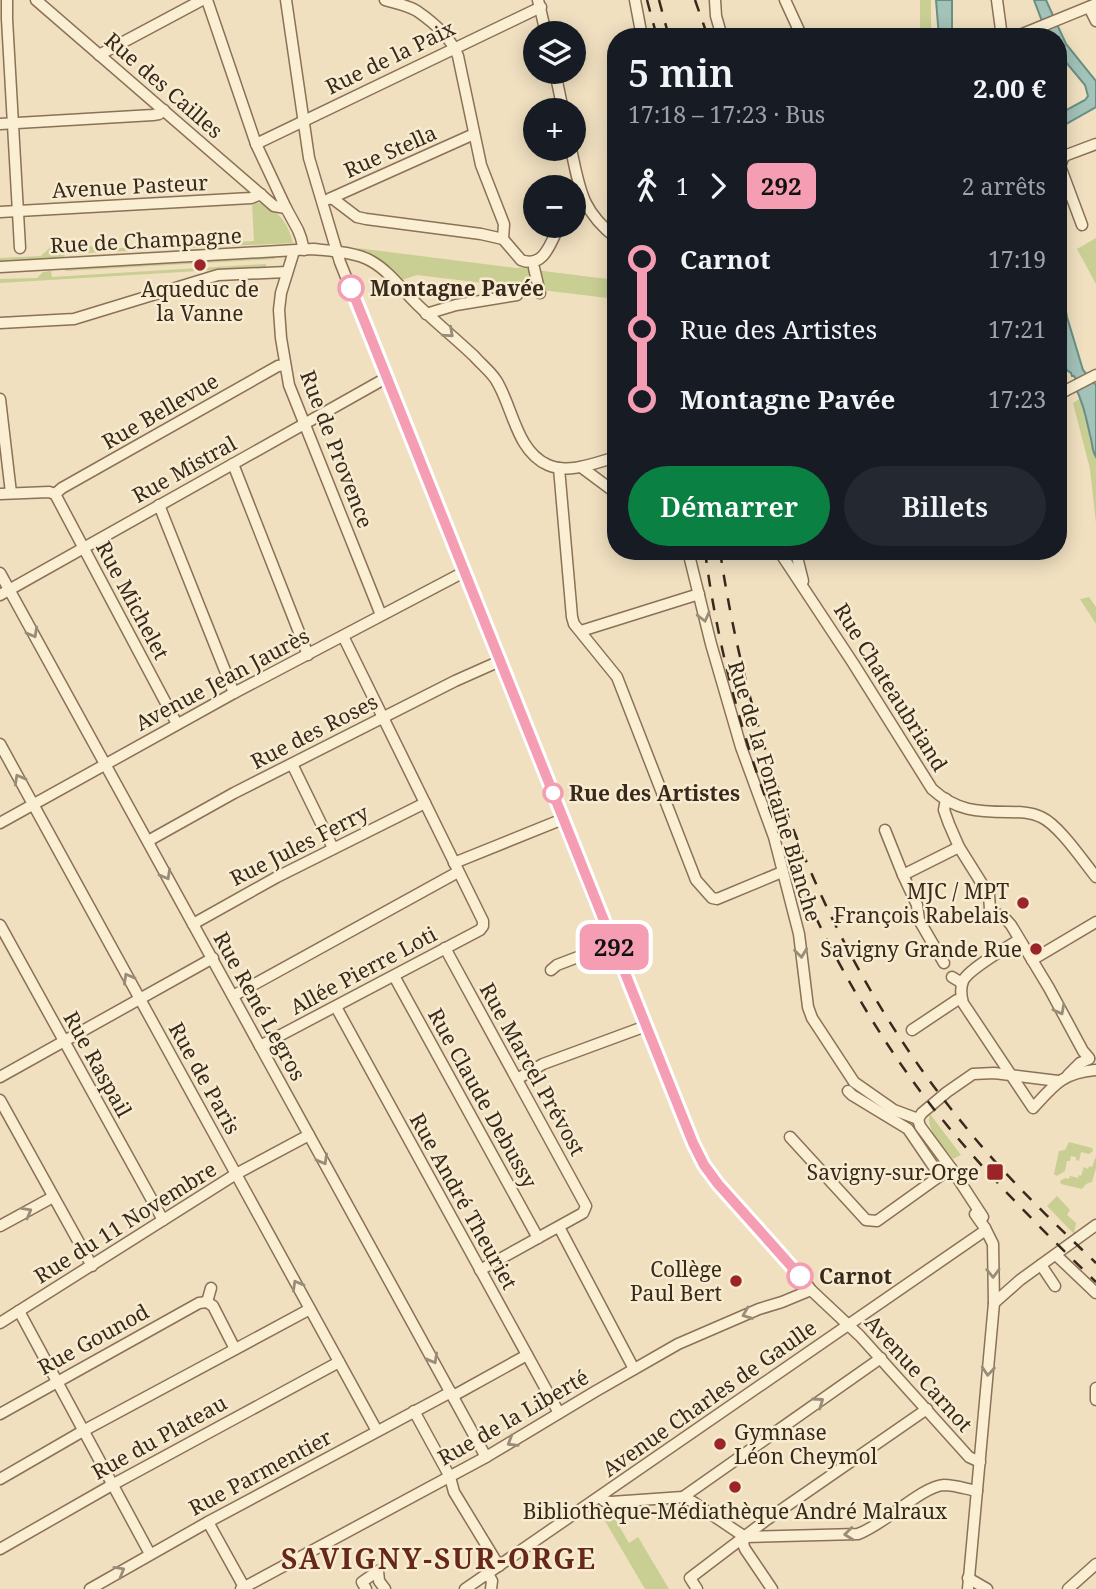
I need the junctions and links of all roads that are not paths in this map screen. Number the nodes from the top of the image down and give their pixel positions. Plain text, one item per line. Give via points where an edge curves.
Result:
1 (8, 0) edge
2 (36, 0) edge
3 (205, 0) edge
4 (286, 0) edge
5 (385, 0) edge
6 (407, 0) edge
7 (635, 0) edge
8 (715, 0) edge
9 (785, 0) edge
10 (997, 0) edge
11 (539, 3) edge
12 (1093, 6) edge
13 (416, 10) junction
14 (543, 21) edge
15 (1096, 21) edge
16 (640, 28) edge
17 (719, 28) edge
18 (798, 28) edge
19 (1001, 28) edge
20 (1036, 28) edge
21 (454, 47) junction
22 (99, 55) junction
23 (164, 110) junction
24 (304, 120) junction
25 (13, 123) junction
26 (0, 124) edge
27 (474, 134) junction
28 (256, 144) junction
29 (1096, 144) edge
30 (1067, 155) edge
31 (1067, 187) edge
32 (278, 192) junction
33 (264, 197) junction
34 (326, 199) junction
35 (586, 205) edge
36 (286, 208) junction
37 (18, 211) junction
38 (0, 212) edge
39 (1082, 225) dead end
40 (607, 231) edge
41 (553, 238) edge
42 (503, 239) junction
43 (20, 248) dead end
44 (299, 251) junction
45 (337, 252) junction
46 (532, 265) junction
47 (0, 267) edge
48 (287, 272) junction
49 (540, 293) dead end
50 (517, 295) dead end
51 (426, 313) junction
52 (0, 323) edge
53 (285, 365) junction
54 (386, 378) junction
55 (1089, 378) edge
56 (1067, 390) edge
57 (0, 405) edge
58 (304, 424) junction
59 (607, 460) edge
60 (233, 464) junction
61 (580, 467) junction
62 (559, 468) junction
63 (607, 486) edge
64 (6, 494) edge
65 (55, 494) junction
66 (159, 505) junction
67 (84, 547) junction
68 (690, 560) edge
69 (785, 560) edge
70 (798, 560) edge
71 (464, 572) junction
72 (0, 573) edge
73 (5, 592) edge
74 (807, 592) junction
75 (699, 594) junction
76 (381, 615) junction
77 (581, 631) junction
78 (343, 636) junction
79 (307, 654) junction
80 (500, 661) junction
81 (234, 693) junction
82 (383, 717) junction
83 (177, 724) junction
84 (0, 744) edge
85 (105, 764) junction
86 (292, 764) junction
87 (946, 799) junction
88 (425, 803) junction
89 (33, 804) junction
90 (563, 819) junction
91 (0, 823) edge
92 (885, 830) dead end
93 (148, 841) junction
94 (959, 847) junction
95 (333, 848) junction
96 (456, 867) junction
97 (782, 872) junction
98 (903, 875) junction
99 (1096, 877) edge
100 (1096, 922) edge
101 (193, 924) junction
102 (0, 925) edge
103 (1017, 941) dead end
104 (612, 944) junction
105 (445, 948) junction
106 (213, 958) junction
107 (1032, 960) junction
108 (944, 963) dead end
109 (551, 970) dead end
110 (394, 976) junction
111 (952, 977) dead end
112 (962, 983) junction
113 (233, 996) junction
114 (140, 999) junction
115 (961, 999) junction
116 (336, 1007) junction
117 (646, 1026) junction
118 (912, 1030) dead end
119 (64, 1042) junction
120 (260, 1046) junction
121 (1091, 1056) edge
122 (1095, 1070) edge
123 (1012, 1076) junction
124 (0, 1077) edge
125 (517, 1079) junction
126 (1063, 1079) junction
127 (848, 1091) dead end
128 (0, 1100) edge
129 (918, 1119) junction
130 (309, 1135) junction
131 (790, 1137) dead end
132 (951, 1168) junction
133 (236, 1174) junction
134 (940, 1176) junction
135 (54, 1197) junction
136 (972, 1201) junction
137 (163, 1220) junction
138 (1096, 1225) edge
139 (0, 1226) edge
140 (559, 1227) junction
141 (982, 1227) junction
142 (538, 1238) junction
143 (1056, 1255) junction
144 (1041, 1265) junction
145 (92, 1266) junction
146 (480, 1270) junction
147 (1055, 1286) dead end
148 (211, 1288) dead end
149 (811, 1290) junction
150 (1096, 1293) edge
151 (207, 1302) junction
152 (994, 1303) junction
153 (310, 1309) junction
154 (19, 1311) junction
155 (0, 1324) edge
156 (848, 1324) junction
157 (235, 1349) junction
158 (527, 1355) junction
159 (881, 1359) junction
160 (339, 1362) junction
161 (634, 1369) junction
162 (57, 1381) junction
163 (1096, 1388) edge
164 (452, 1394) junction
165 (1096, 1399) edge
166 (927, 1409) junction
167 (414, 1411) junction
168 (559, 1413) junction
169 (0, 1414) edge
170 (377, 1431) junction
171 (83, 1432) junction
172 (486, 1457) junction
173 (980, 1462) junction
174 (450, 1477) junction
175 (0, 1479) edge
176 (112, 1485) junction
177 (977, 1491) junction
178 (601, 1497) junction
179 (683, 1497) junction
180 (208, 1521) junction
181 (745, 1537) junction
182 (0, 1549) edge
183 (150, 1554) junction
184 (1096, 1564) edge
185 (499, 1566) junction
186 (488, 1574) junction
187 (968, 1584) edge
188 (242, 1588) edge
189 (90, 1589) edge
190 (366, 1589) edge
191 (385, 1589) edge
192 (465, 1589) edge
193 (491, 1589) edge
194 (697, 1589) edge
195 (772, 1589) edge
196 (987, 1589) edge
197 (1068, 1589) edge

1 - 25 street
2 - 22 street, Rue des Cailles
3 - 22 street
3 - 28 street
4 - 24 street, Avenue Carnot
5 - 13 street
6 - 13 street
7 - 16 street
8 - 17 street
9 - 18 street
10 - 19 street
11 - 14 street
11 - 21 street, Rue de la Paix
12 - 15 street
12 - 20 street
13 - 21 street
21 - 24 street, Rue de la Paix
21 - 27 street
22 - 23 street, Rue des Cailles
23 - 25 street via 153,115
23 - 33 street, Rue des Cailles
24 - 28 street, Rue de la Paix
24 - 34 street, Avenue Carnot via 309,158
25 - 26 street
25 - 37 street
27 - 34 street, Rue Stella
27 - 42 street via 504,224
28 - 32 street
29 - 30 street
31 - 39 street
32 - 33 street
32 - 36 street
33 - 36 street, Rue des Cailles via 274,206
33 - 37 street, Avenue Pasteur
34 - 42 street via 366,219
34 - 45 street, Avenue Carnot
35 - 40 street
36 - 44 street via 302,238
37 - 38 street, Avenue Pasteur
37 - 43 street
41 - 46 street via 545,254
42 - 46 street via 521,260
44 - 45 street, Rue de Champagne
44 - 47 street, Rue de Champagne
44 - 48 street, Rue de Provence
45 - 51 street, Rue de Champagne via 374,263
45 - 54 street, Avenue Carnot
46 - 49 street
48 - 52 street via 218,275 74,319
48 - 53 street, Rue de Provence via 279,310
50 - 51 street
51 -> 62 street, Rue de Champagne via 493,376 530,451
53 - 58 street, Rue de Provence
53 - 65 street, Rue Bellevue
54 - 58 street, Rue Mistral
54 - 71 street, Avenue Carnot
55 - 56 street
57 - 64 street
58 - 60 street, Rue Mistral
58 - 76 street, Rue de Provence
59 - 61 street
60 - 66 street, Rue Mistral
60 - 79 street
61 - 62 street
61 - 63 street
62 - 77 street via 572,618
64 - 65 street
65 - 67 street, Rue Michelet
66 - 67 street, Rue Mistral
66 - 81 street
67 - 73 street, Rue Mistral
67 - 83 street, Rue Michelet
68 - 75 street, Rue de la Fontaine Blanche
69 - 74 street, Rue Chateaubriand
70 - 74 street, Rue Chateaubriand
71 - 76 street, Avenue Jean Jaurès
71 - 80 street, Avenue Carnot
72 - 73 street, Rue René Legros
73 -> 85 street, Rue René Legros
74 - 87 street, Rue Chateaubriand via 928,783
75 - 77 street
75 -> 97 street, Rue de la Fontaine Blanche
76 - 78 street, Avenue Jean Jaurès
77 - 97 street via 617,677 696,880 717,899
78 - 79 street, Avenue Jean Jaurès
78 - 82 street
79 - 81 street, Avenue Jean Jaurès
80 - 82 street, Rue des Roses
80 - 90 street, Avenue Carnot
81 - 83 street, Avenue Jean Jaurès
82 - 86 street, Rue des Roses
82 - 88 street
83 - 85 street, Avenue Jean Jaurès
89 -> 84 street, Rue de Paris
85 - 89 street, Avenue Jean Jaurès
85 - 93 street, Rue René Legros
86 - 93 street, Rue des Roses
86 - 95 street
87 - 94 street via 944,810
87 - 99 street via 975,811 1042,817
88 - 95 street, Rue Jules Ferry
88 - 96 street
89 - 91 street, Avenue Jean Jaurès
114 -> 89 street, Rue de Paris
90 - 96 street
90 - 104 street, Avenue Carnot
92 - 98 street
93 -> 101 street, Rue René Legros
94 - 98 street
94 - 107 street via 989,895 990,909 1008,921
95 - 101 street, Rue Jules Ferry
96 - 105 street, Allée Pierre Loti via 483,926
96 - 113 street
97 -> 129 street, Rue de la Fontaine Blanche via 815,1023 854,1082 894,1110
98 - 108 street via 919,920
100 - 107 street
101 - 106 street, Rue René Legros
102 - 119 street, Rue Raspail
103 - 112 street
104 - 109 street
104 - 117 street, Avenue Carnot
105 - 110 street, Allée Pierre Loti
105 - 125 street, Rue Marcel Prévost
106 - 113 street, Rue René Legros
106 - 114 street
107 -> 121 street via 1083,1051
110 - 116 street, Allée Pierre Loti
110 - 142 street, Rue Claude Debussy
111 - 112 street
112 - 115 street
113 - 120 street, Rue René Legros
114 - 119 street
114 - 133 street, Rue de Paris
115 - 118 street
115 - 123 street
116 - 120 street, Allée Pierre Loti
116 - 146 street, Rue André Theuriet
117 - 125 street via 543,1064
117 - 149 street, Avenue Carnot via 704,1165
119 - 124 street
119 - 137 street, Rue Raspail
120 - 130 street, Rue René Legros
121 - 122 street via 1090,1066
121 - 126 street
122 - 126 street
123 - 126 street
123 - 126 street via 1033,1108
123 - 129 street via 973,1074
125 - 140 street, Rue Marcel Prévost via 585,1204 583,1213
127 - 134 street via 908,1129
128 - 135 street
129 - 132 street
130 - 133 street, Rue du 11 Novembre
130 -> 164 street, Rue René Legros
131 - 134 street via 870,1222
132 - 134 street
132 - 136 street
133 - 137 street, Rue du 11 Novembre
153 -> 133 street, Rue de Paris
139 -> 135 street
135 - 145 street
136 - 141 street
136 - 141 street via 984,1218
137 - 145 street, Rue du 11 Novembre
138 - 143 street
140 - 142 street
140 - 161 street
141 -> 152 street via 993,1244
141 - 156 street, Avenue Charles de Gaulle via 983,1232
142 - 146 street
143 - 144 street
143 - 150 street
144 - 147 street
144 - 152 street
145 - 154 street, Rue du 11 Novembre
146 - 158 street, Rue André Theuriet
148 - 151 street
149 - 156 street, Avenue Carnot
149 -> 161 street, Rue de la Liberté via 709,1329
151 - 157 street
151 - 162 street, Rue Gounod
152 -> 173 street
153 - 157 street
153 - 160 street, Rue de Paris
154 - 155 street, Rue du 11 Novembre
154 - 162 street
156 - 159 street, Avenue Carnot
156 - 178 street, Avenue Charles de Gaulle
157 - 171 street
158 - 164 street, Rue Parmentier
158 - 168 street, Rue André Theuriet
159 - 166 street, Avenue Carnot
179 -> 159 street
160 - 170 street, Rue de Paris
160 - 176 street, Rue du Plateau
161 - 168 street, Rue de la Liberté
162 - 169 street, Rue Gounod
162 - 171 street
163 - 165 street
164 - 167 street, Rue Parmentier
164 - 172 street, Rue René Legros
166 - 173 street, Avenue Carnot via 969,1457
166 - 181 street
167 - 170 street, Rue Parmentier
167 - 174 street
168 -> 172 street, Rue de la Liberté
170 - 180 street, Rue Parmentier
171 - 175 street
171 - 176 street
172 - 174 street, Rue de la Liberté
173 - 177 street
174 - 185 street via 454,1492
174 - 188 street, Rue de la Liberté
176 - 182 street, Rue du Plateau
176 - 183 street
177 -> 181 street via 937,1486 858,1534
177 - 187 street
178 - 179 street via 611,1502
178 - 185 street, Avenue Charles de Gaulle
179 - 181 street
180 - 183 street, Rue Parmentier
180 - 188 street
181 - 194 street via 690,1578
181 - 195 street via 745,1549
189 -> 183 street, Rue Parmentier
184 - 197 street
185 - 186 street, Avenue Charles de Gaulle
186 - 192 street, Avenue Charles de Gaulle
186 - 193 street
187 - 196 street
190 - 191 street via 362,1582 377,1571

